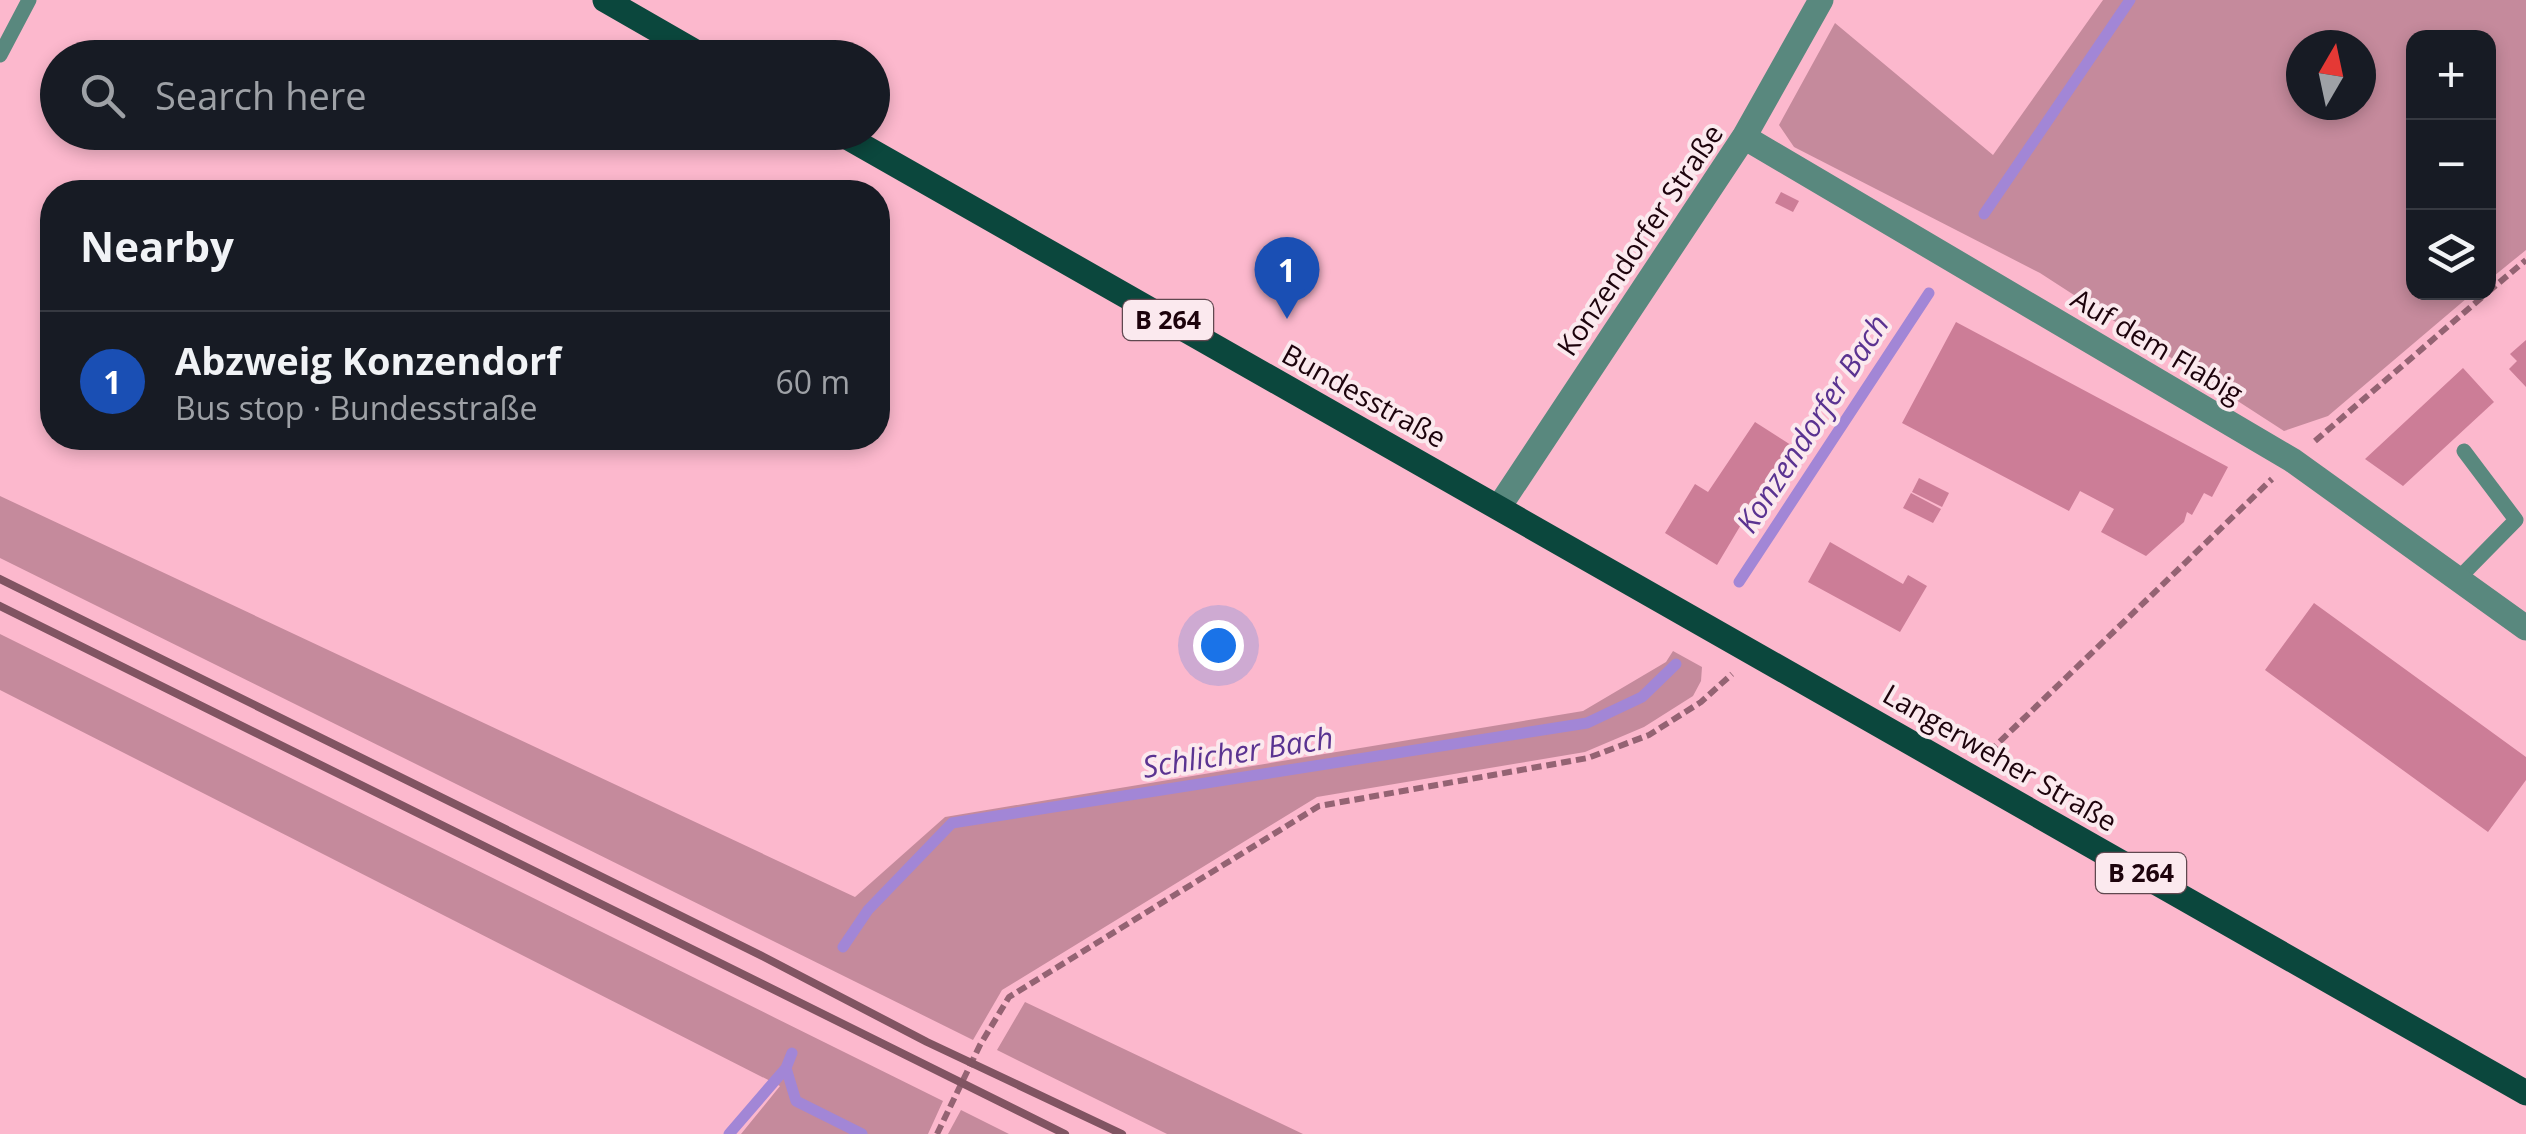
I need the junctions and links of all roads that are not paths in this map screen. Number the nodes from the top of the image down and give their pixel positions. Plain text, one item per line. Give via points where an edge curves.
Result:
1 (29, 0) edge
2 (605, 0) edge
3 (1821, 0) edge
4 (675, 40) edge
5 (0, 56) edge
6 (1744, 138) junction
7 (870, 150) edge
8 (2464, 451) dead end
9 (1500, 507) junction
10 (2458, 580) junction
11 (2526, 628) edge
12 (1756, 653) joint
13 (2526, 1093) edge

1 - 5 lane
2 - 4 main road
3 - 6 street, Konzendorfer Straße
6 - 9 street, Konzendorfer Straße
6 - 10 street, Auf dem Flabig via 2292,460
7 - 9 main road, Bundesstraße / B 264
8 - 10 lane via 2516,520
9 - 12 main road, Bundesstraße / B 264
10 - 11 street, Auf dem Flabig
12 - 13 main road, Langerweher Straße / B 264

